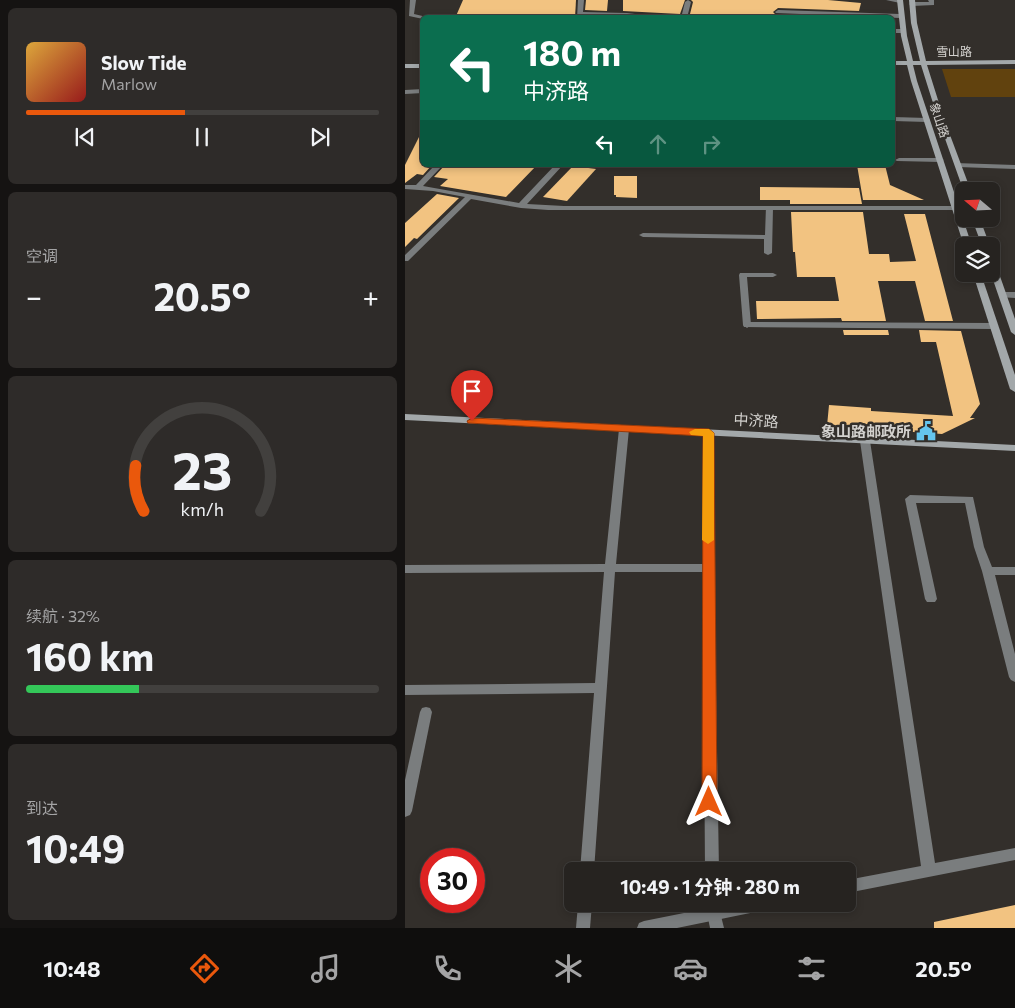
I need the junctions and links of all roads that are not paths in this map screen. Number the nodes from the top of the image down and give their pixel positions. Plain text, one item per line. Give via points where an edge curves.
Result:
1 (413, 0) edge
2 (581, 0) edge
3 (889, 0) edge
4 (900, 0) edge
5 (931, 0) edge
6 (688, 2) dead end
7 (912, 2) edge
8 (777, 12) dead end
9 (580, 15) edge
10 (685, 15) edge
11 (869, 15) edge
12 (895, 16) edge
13 (900, 16) junction
14 (420, 17) edge
15 (895, 31) edge
16 (903, 31) junction
17 (1015, 55) edge
18 (895, 56) edge
19 (405, 59) edge
20 (420, 59) edge
21 (909, 59) junction
22 (922, 59) junction
23 (895, 62) edge
24 (1015, 62) edge
25 (405, 66) edge
26 (420, 66) edge
27 (420, 91) edge
28 (405, 92) edge
29 (895, 119) edge
30 (927, 120) junction
31 (899, 160) dead end
32 (940, 160) junction
33 (958, 165) junction
34 (437, 167) edge
35 (558, 167) edge
36 (1015, 168) edge
37 (964, 182) edge
38 (405, 187) edge
39 (418, 187) junction
40 (469, 197) junction
41 (955, 205) edge
42 (521, 206) junction
43 (769, 208) junction
44 (955, 208) edge
45 (643, 235) dead end
46 (768, 237) junction
47 (767, 253) dead end
48 (405, 259) edge
49 (773, 275) dead end
50 (979, 282) edge
51 (998, 282) edge
52 (1002, 294) junction
53 (1015, 295) edge
54 (993, 326) junction
55 (1015, 332) edge
56 (1015, 389) edge
57 (405, 417) edge
58 (624, 429) junction
59 (709, 433) junction
60 (865, 441) junction
61 (1015, 448) edge
62 (610, 568) junction
63 (708, 568) junction
64 (405, 569) edge
65 (989, 571) junction
66 (1015, 571) edge
67 (931, 599) dead end
68 (1015, 677) edge
69 (601, 688) junction
70 (405, 690) edge
71 (426, 712) dead end
72 (405, 811) edge
73 (1015, 854) edge
74 (588, 862) edge
75 (712, 862) edge
76 (929, 871) junction
77 (856, 885) edge
78 (584, 912) edge
79 (700, 912) edge
80 (715, 912) edge
81 (583, 928) edge
82 (644, 928) edge
83 (717, 928) edge

1 - 14 street via 411,16
2 - 9 street
3 - 4 street
4 - 13 street, 象山路
5 - 7 street via 932,4
6 - 10 street
7 - 22 street, 象山路
8 - 11 street
12 - 13 street
13 - 16 street, 象山路
15 - 16 street
16 - 21 street, 象山路
17 - 22 street, 雪山路
18 - 21 street, 雪山路
19 - 20 street
21 - 22 street, 雪山路
21 - 23 street, 雪山路
21 - 30 street, 象山路
22 - 24 street, 雪山路
22 - 33 street, 象山路
25 - 26 street
27 - 28 street
29 - 30 street
30 - 32 street, 象山路
31 - 32 street
32 - 41 street, 象山路
33 - 36 street
33 - 37 street, 象山路
34 - 39 street
35 - 42 street
38 - 39 street
39 - 40 street
40 - 42 street
40 - 48 street
42 - 43 street
43 - 44 street
43 - 46 street
45 - 46 street
46 - 47 street
49 - 54 street via 743,275 747,325
50 - 54 street
51 - 52 street
52 - 53 street
52 - 55 street
54 - 56 street
57 - 58 street, 中济路
58 - 59 street, 中济路
58 - 62 street
59 - 60 street, 中济路
59 - 63 street
60 - 61 street, 中济路
60 - 76 street
62 - 63 street
62 - 64 street
62 - 69 street
63 - 75 street
65 - 66 street
65 - 67 street via 979,547 969,499 910,499
65 - 68 street
69 - 70 street
69 - 74 street
71 - 72 street
73 - 76 street
76 - 77 street
78 - 81 street
79 - 82 street
80 - 83 street

